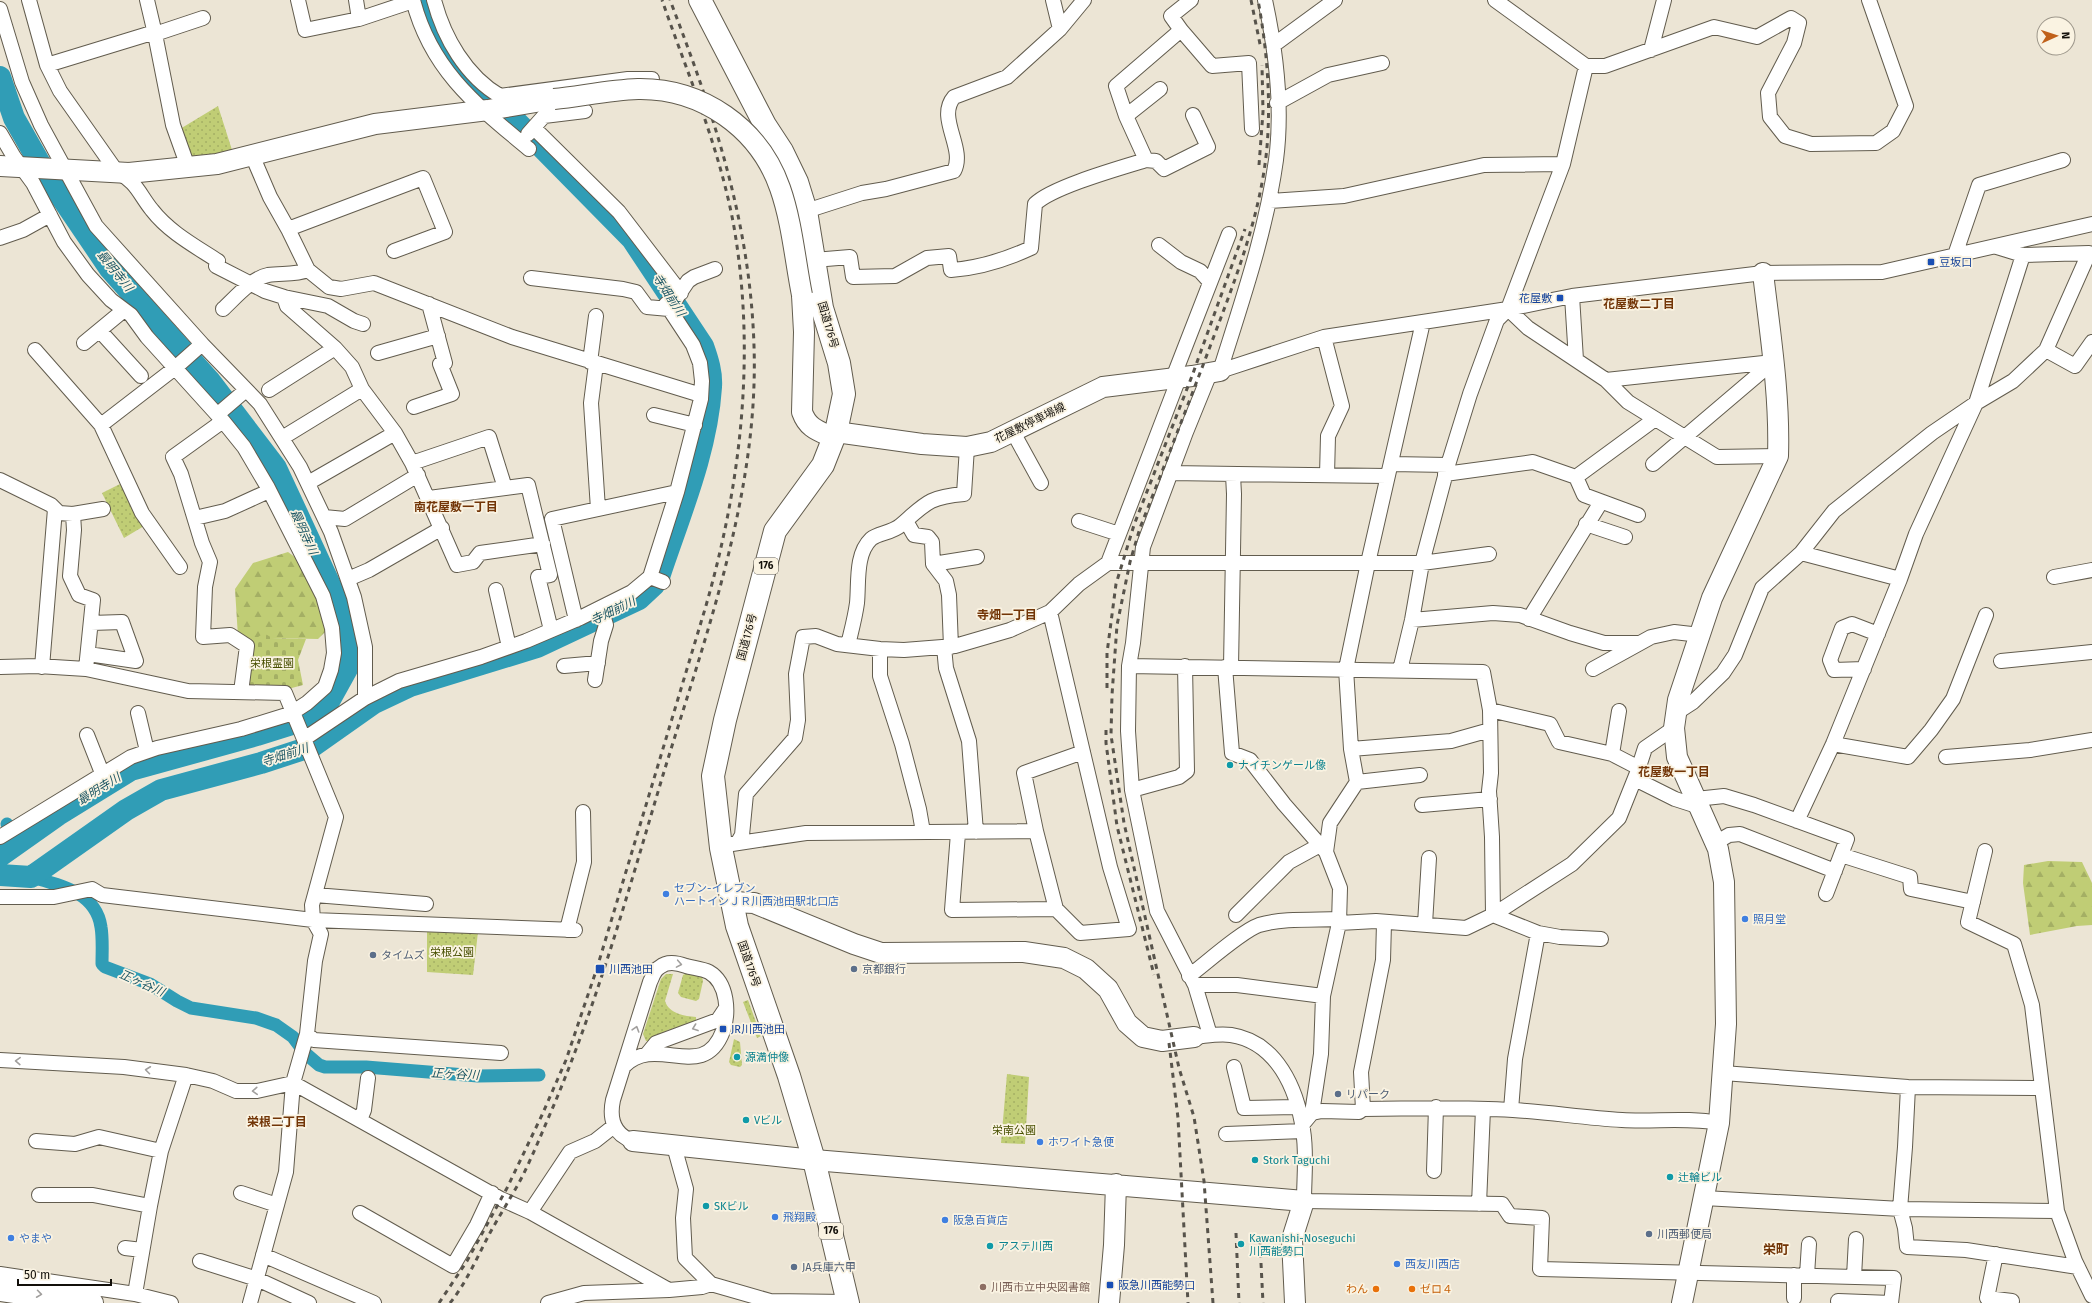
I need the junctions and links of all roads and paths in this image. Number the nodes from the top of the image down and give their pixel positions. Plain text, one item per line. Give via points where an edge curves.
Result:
1 (29, 0) edge
2 (147, 0) edge
3 (298, 0) edge
4 (356, 0) edge
5 (413, 0) edge
6 (434, 0) edge
7 (700, 0) edge
8 (1053, 0) edge
9 (1084, 0) edge
10 (1191, 0) edge
11 (1265, 0) edge
12 (1335, 0) edge
13 (1496, 0) edge
14 (1664, 0) edge
15 (1869, 0) edge
16 (0, 10) edge
17 (203, 18) dead end
18 (359, 19) junction
19 (1060, 28) junction
20 (1181, 30) junction
21 (155, 33) junction
22 (1275, 44) junction
23 (1651, 50) junction
24 (1382, 63) dead end
25 (47, 65) junction
26 (1586, 66) junction
27 (652, 79) dead end
28 (1160, 90) dead end
29 (1277, 103) junction
30 (485, 110) junction
31 (585, 111) dead end
32 (1192, 114) dead end
33 (1126, 116) junction
34 (534, 128) junction
35 (1252, 128) dead end
36 (0, 133) edge
37 (252, 155) junction
38 (1146, 160) junction
39 (2063, 160) dead end
40 (1563, 164) junction
41 (0, 166) edge
42 (24, 167) junction
43 (188, 167) junction
44 (61, 169) junction
45 (117, 172) junction
46 (1270, 201) junction
47 (806, 211) junction
48 (50, 215) junction
49 (2092, 224) edge
50 (288, 229) junction
51 (1229, 234) dead end
52 (0, 238) edge
53 (1159, 245) dead end
54 (1996, 246) junction
55 (394, 250) dead end
56 (2091, 254) edge
57 (1955, 255) junction
58 (2024, 255) junction
59 (814, 260) junction
60 (715, 269) dead end
61 (308, 270) junction
62 (1763, 273) junction
63 (531, 278) dead end
64 (1210, 282) junction
65 (252, 283) junction
66 (1572, 296) junction
67 (284, 297) junction
68 (673, 302) junction
69 (429, 304) junction
70 (223, 309) dead end
71 (1508, 309) junction
72 (124, 310) junction
73 (596, 316) dead end
74 (1423, 322) junction
75 (363, 324) dead end
76 (100, 331) junction
77 (438, 336) junction
78 (1324, 337) junction
79 (2092, 342) edge
80 (84, 343) dead end
81 (201, 345) junction
82 (335, 348) junction
83 (35, 350) dead end
84 (2046, 350) junction
85 (378, 353) dead end
86 (1576, 360) junction
87 (1773, 362) junction
88 (593, 363) junction
89 (176, 367) junction
90 (1215, 372) junction
91 (141, 376) dead end
92 (1176, 378) junction
93 (1606, 380) junction
94 (362, 389) junction
95 (246, 390) junction
96 (269, 390) dead end
97 (701, 395) junction
98 (1976, 403) junction
99 (414, 407) dead end
100 (654, 415) dead end
101 (221, 418) junction
102 (1655, 419) junction
103 (101, 425) junction
104 (695, 425) junction
105 (1014, 432) junction
106 (395, 433) junction
107 (835, 435) junction
108 (282, 438) junction
109 (1684, 438) junction
110 (967, 447) junction
111 (1778, 456) junction
112 (1653, 464) dead end
113 (415, 469) junction
114 (1389, 470) junction
115 (1447, 470) junction
116 (1170, 473) junction
117 (1233, 475) junction
118 (1327, 475) junction
119 (1576, 477) junction
120 (0, 480) edge
121 (308, 483) junction
122 (1041, 483) dead end
123 (505, 488) junction
124 (269, 491) junction
125 (677, 492) junction
126 (429, 498) junction
127 (1601, 502) junction
128 (55, 509) junction
129 (103, 509) dead end
130 (598, 509) junction
131 (73, 514) junction
132 (1638, 515) dead end
133 (324, 517) junction
134 (195, 518) junction
135 (906, 521) junction
136 (1079, 521) dead end
137 (1586, 524) junction
138 (442, 528) junction
139 (1119, 534) junction
140 (1625, 537) dead end
141 (543, 544) junction
142 (1801, 553) junction
143 (1489, 554) dead end
144 (977, 556) dead end
145 (1142, 561) junction
146 (1422, 562) junction
147 (1108, 563) junction
148 (1232, 563) junction
149 (1368, 563) junction
150 (933, 564) junction
151 (180, 567) dead end
152 (2092, 570) edge
153 (2054, 577) dead end
154 (348, 579) junction
155 (1900, 579) junction
156 (496, 590) dead end
157 (600, 608) junction
158 (1050, 612) junction
159 (1986, 615) dead end
160 (1529, 619) junction
161 (576, 620) junction
162 (1412, 620) junction
163 (91, 623) junction
164 (551, 630) junction
165 (1878, 634) junction
166 (1700, 635) junction
167 (1640, 643) junction
168 (848, 645) junction
169 (509, 647) junction
170 (947, 647) junction
171 (880, 649) junction
172 (2092, 652) edge
173 (88, 654) junction
174 (2001, 661) dead end
175 (598, 663) junction
176 (42, 666) junction
177 (564, 666) dead end
178 (1129, 666) junction
179 (1185, 666) junction
180 (0, 667) edge
181 (1228, 667) junction
182 (86, 669) junction
183 (1346, 669) junction
184 (1593, 669) dead end
185 (1400, 670) junction
186 (1864, 670) junction
187 (595, 680) dead end
188 (241, 692) junction
189 (365, 698) junction
190 (1490, 710) junction
191 (1619, 711) dead end
192 (138, 713) dead end
193 (294, 714) junction
194 (1675, 721) junction
195 (1490, 730) junction
196 (87, 735) dead end
197 (2092, 740) edge
198 (306, 744) junction
199 (1833, 744) junction
200 (1351, 749) junction
201 (147, 751) junction
202 (1083, 752) junction
203 (1612, 754) junction
204 (1946, 757) dead end
205 (102, 773) junction
206 (1637, 773) junction
207 (1420, 775) dead end
208 (1357, 782) junction
209 (1132, 790) junction
210 (1490, 799) junction
211 (1698, 803) junction
212 (1422, 804) dead end
213 (583, 812) dead end
214 (1797, 821) junction
215 (1036, 830) junction
216 (923, 832) junction
217 (976, 832) junction
218 (958, 833) junction
219 (0, 837) edge
220 (1715, 843) junction
221 (729, 845) junction
222 (1323, 848) junction
223 (1985, 851) dead end
224 (1841, 855) junction
225 (1429, 858) dead end
226 (1835, 871) junction
227 (1826, 894) dead end
228 (315, 895) junction
229 (0, 897) edge
230 (731, 902) junction
231 (1973, 902) junction
232 (426, 904) dead end
233 (1056, 909) junction
234 (1236, 915) dead end
235 (1493, 915) junction
236 (314, 920) junction
237 (1339, 921) junction
238 (1384, 923) junction
239 (1425, 924) junction
240 (1538, 933) junction
241 (1601, 939) dead end
242 (1192, 981) junction
243 (1323, 996) junction
244 (726, 1008) junction
245 (1202, 1036) junction
246 (305, 1043) junction
247 (501, 1053) dead end
248 (647, 1054) junction
249 (0, 1060) edge
250 (624, 1066) junction
251 (1234, 1067) dead end
252 (1723, 1073) junction
253 (186, 1075) junction
254 (368, 1078) dead end
255 (293, 1083) junction
256 (1908, 1087) junction
257 (2041, 1088) junction
258 (1297, 1107) junction
259 (1436, 1107) junction
260 (1363, 1109) junction
261 (1483, 1109) junction
262 (1512, 1110) junction
263 (1312, 1113) junction
264 (360, 1120) junction
265 (1719, 1123) junction
266 (614, 1126) junction
267 (1303, 1128) junction
268 (1226, 1134) dead end
269 (36, 1141) dead end
270 (633, 1141) joint
271 (674, 1146) junction
272 (161, 1151) junction
273 (814, 1160) junction
274 (1434, 1171) dead end
275 (1116, 1184) junction
276 (240, 1193) dead end
277 (492, 1193) junction
278 (39, 1195) dead end
279 (1704, 1198) junction
280 (1304, 1201) junction
281 (1479, 1204) junction
282 (277, 1205) junction
283 (150, 1206) junction
284 (1900, 1209) junction
285 (2057, 1211) junction
286 (530, 1212) junction
287 (360, 1213) dead end
288 (1856, 1239) dead end
289 (1809, 1244) dead end
290 (125, 1248) dead end
291 (142, 1250) junction
292 (1996, 1254) junction
293 (263, 1255) junction
294 (200, 1260) dead end
295 (2078, 1267) junction
296 (0, 1274) edge
297 (1688, 1274) junction
298 (1801, 1275) junction
299 (1854, 1277) junction
300 (257, 1279) junction
301 (711, 1284) junction
302 (0, 1290) edge
303 (669, 1290) junction
304 (135, 1294) junction
305 (2092, 1296) edge
306 (1794, 1298) dead end
307 (1838, 1301) dead end
308 (770, 1302) edge
309 (848, 1302) edge
310 (2012, 1302) dead end
311 (92, 1303) edge
312 (171, 1303) edge
313 (250, 1303) edge
314 (309, 1303) edge
315 (374, 1303) edge
316 (548, 1303) edge
317 (1109, 1303) edge
318 (1294, 1303) edge
319 (1307, 1303) edge
320 (1682, 1303) edge
321 (1891, 1303) edge

1 - 25 street
2 - 21 street
3 - 18 street via 305,30
4 - 18 street
5 - 18 street
5 - 30 street via 428,42 438,59 457,85
6 - 27 street via 454,50 478,78 500,96 628,79
7 - 47 main road, 国道176号 / 176 via 765,125 782,151 797,182
8 - 19 street
9 - 19 street
10 - 20 street via 1171,16
11 - 22 street
12 - 22 street
13 - 26 street
14 - 23 street
15 - 23 street via 1906,106 1893,131 1876,142 1811,144 1785,136 1770,117 1768,93 1794,43 1799,23 1791,18 1757,36 1714,27
16 - 44 street via 22,82
17 - 21 street
19 - 47 street via 1008,77 954,97 951,101 947,113 958,160 954,171
20 - 33 street via 1116,86
20 - 35 street via 1212,66 1249,63
21 - 25 street
21 - 43 street via 173,125
22 - 29 street
23 - 26 street via 1605,66
24 - 29 street via 1328,75
25 - 45 street via 60,91
26 - 40 street
28 - 33 street
29 - 46 street via 1276,158
30 - 34 street via 525,145
30 - 37 street, 花屋敷停車場線 via 375,124
30 - 107 street, 花屋敷停車場線, bridge via 620,90 660,90 709,105 732,119 753,138 767,159 780,188 802,295 802,412 805,422 814,429
31 - 34 street via 544,116
32 - 38 street via 1208,147 1164,169 1156,161
33 - 38 street
34 - 68 street via 619,212
36 - 42 street
37 - 43 street, 花屋敷停車場線 via 217,164
37 - 50 street via 270,197
38 - 59 street via 1041,198 1035,204 1031,248 995,263 951,270 949,256 927,258 895,276 852,277 850,257
39 - 57 street via 1979,185
40 - 46 street via 1484,166 1344,196
40 - 71 street
41 - 42 street, 花屋敷停車場線
42 - 44 street, 花屋敷停車場線
42 - 48 street
43 - 45 street, 花屋敷停車場線
44 - 45 street, 花屋敷停車場線
44 - 81 street via 96,226
45 - 65 street via 129,178 152,210 174,232 218,261 216,266
46 - 90 street via 1260,243
47 - 59 main road, 国道176号 / 176
48 - 52 street via 23,230
48 - 72 street via 64,242 88,275
49 - 54 street
50 - 55 street via 423,178 445,232
50 - 61 street
51 - 64 street
53 - 64 street via 1181,262 1200,271
54 - 57 street
54 - 58 street
56 - 58 street
56 - 84 street
57 - 62 street via 1882,272
58 - 98 street
59 - 107 main road, 国道176号 / 176 via 822,308 839,363 844,394
60 - 68 street via 688,281
61 - 65 street via 266,276
61 - 69 street via 329,287 341,289 374,283
62 - 66 street
62 - 87 street
63 - 68 street via 636,292 651,309
64 - 92 street
65 - 67 street via 265,291
65 - 70 street
66 - 71 street
66 - 86 street
67 - 75 street via 328,306
67 - 82 street via 287,306
68 - 97 street via 700,363
69 - 77 street
69 - 88 street via 512,338
71 - 74 street
71 - 86 street via 1528,328
71 - 115 street via 1497,320 1470,394
72 - 76 street
72 - 89 street
73 - 88 street
74 - 78 street
74 - 114 street
76 - 80 street
76 - 91 street
77 - 85 street
77 - 99 street via 445,363 440,364 452,394
78 - 90 street
78 - 118 street via 1342,406 1328,436
79 - 84 street via 2075,366
81 - 89 street
81 - 95 street
82 - 94 street via 352,366
82 - 96 street
83 - 103 street
84 - 98 street via 2013,381
86 - 93 street
87 - 93 street
87 - 109 street
87 - 111 street via 1779,433
88 - 97 street
88 - 130 street via 591,403
89 - 101 street
89 - 103 street
90 - 92 street, 花屋敷停車場線
90 - 116 street
92 - 105 street, 花屋敷停車場線 via 1102,387
92 - 139 street
93 - 102 street via 1628,402
94 - 106 street
94 - 108 street
95 - 101 street
95 - 108 street via 260,404
97 - 104 street
98 - 142 street via 1932,433 1834,511
98 - 155 street via 1938,482
100 - 104 street
101 - 124 street via 244,447
101 - 134 street via 173,457
102 - 109 street
102 - 119 street
103 - 151 street via 142,513
104 - 125 street
105 - 110 street, 花屋敷停車場線 via 991,442
105 - 122 street
106 - 113 street
106 - 121 street
107 - 110 street, 花屋敷停車場線
107 - 221 main road, 国道176号 / 176 via 823,465 775,531 725,720 713,776
108 - 121 street
109 - 111 street via 1717,457
109 - 112 street
110 - 135 street via 964,494 941,496 927,502
111 - 166 street via 1715,591
113 - 123 street via 489,437
113 - 126 street
113 - 133 street via 345,520
114 - 115 street
114 - 118 street
114 - 149 street
115 - 119 street via 1533,462
115 - 146 street
116 - 117 street
116 - 145 street via 1143,547
117 - 118 street
117 - 148 street
119 - 127 street via 1584,495
120 - 128 street
121 - 133 street
123 - 126 street
123 - 141 street via 528,485
124 - 134 street via 225,511
124 - 193 street via 323,596 332,628 334,653 325,686
125 - 130 street
125 - 157 street via 657,579
126 - 138 street
127 - 132 street
127 - 137 street
128 - 131 street via 59,513
128 - 176 street
129 - 131 street
130 - 161 street via 552,519
131 - 163 street via 70,576 79,595 93,600
133 - 154 street
134 - 188 street via 210,562 205,587 203,637 230,635 247,646
135 - 150 street via 914,535 928,537 932,542
135 - 168 street via 894,531 871,538 864,550 859,570 857,604
136 - 139 street
137 - 140 street
137 - 160 street
138 - 141 street via 457,565 473,562 480,553
138 - 154 street via 369,570
139 - 147 street
141 - 164 street via 550,575 538,578
142 - 155 street
142 - 194 street via 1762,588 1735,655 1723,673
143 - 146 street
144 - 150 street
145 - 147 street
145 - 148 street
145 - 178 street
146 - 149 street
146 - 162 street
147 - 158 street via 1079,584
148 - 149 street
148 - 181 street
149 - 183 street
150 - 170 street via 946,581 949,595
152 - 153 street
154 - 189 street via 365,647
155 - 165 street
156 - 169 street
157 - 161 street
157 - 175 street via 606,622
158 - 170 street via 1010,630
158 - 202 street
159 - 199 street via 1953,699 1932,730 1908,756
160 - 162 street via 1520,615 1493,613
160 - 167 street via 1604,643
161 - 164 street
162 - 185 street
163 - 173 street
163 - 173 street via 122,622 136,661
164 - 169 street
165 - 186 street
165 - 186 street via 1852,624 1842,628 1830,660 1834,670
166 - 167 street via 1674,632 1650,637
166 - 194 street via 1678,700
167 - 184 street
168 - 171 street
168 - 221 street via 837,644 816,636 803,637 796,674 798,720 795,738 746,794 742,835
169 - 189 street via 399,681
170 - 171 street
170 - 217 street via 946,668 969,741
171 - 216 street via 880,676 902,744
172 - 174 street
173 - 182 street
175 - 177 street
175 - 187 street
176 - 180 street
176 - 182 street
178 - 179 street
178 - 209 street via 1128,731
179 - 181 street
179 - 209 street via 1187,771 1179,777
181 - 183 street
181 - 222 street via 1232,753 1250,760
182 - 188 street via 188,691
183 - 185 street
183 - 200 street
185 - 190 street via 1483,672
186 - 199 street
188 - 193 street via 285,692
189 - 198 street
190 - 195 street
190 - 203 street via 1550,724 1559,742
191 - 203 street
192 - 201 street
193 - 198 street
193 - 201 street
194 - 206 street via 1644,748
194 - 211 street via 1677,757
195 - 200 street via 1451,741
195 - 210 street
196 - 205 street
197 - 204 street via 2030,750
198 - 228 street via 336,817
199 - 214 street
200 - 208 street
201 - 205 street via 131,756
202 - 215 street via 1024,773
202 - 233 street via 1110,867 1129,929 1080,933
203 - 206 street
205 - 219 street
206 - 211 street via 1674,800
206 - 235 street via 1619,818 1572,864
207 - 208 street
208 - 222 street via 1330,823
209 - 242 street via 1157,911
210 - 212 street
210 - 235 street
211 - 214 street via 1724,796
211 - 220 street
213 - 236 street via 584,862 571,930
214 - 224 street via 1847,839
215 - 217 street
215 - 233 street
216 - 218 street
216 - 221 street via 806,832
217 - 218 street
218 - 233 street via 952,910
220 - 226 street via 1740,834
220 - 252 street via 1724,882 1726,1024
221 - 230 main road, 国道176号 / 176
222 - 234 street via 1289,862
222 - 237 street via 1340,888
223 - 231 street
224 - 226 street
224 - 231 street via 1910,877 1912,888
225 - 239 street
226 - 227 street
228 - 232 street
228 - 236 street via 312,905
229 - 236 street via 54,897 92,889 102,895
230 - 245 street via 754,903 881,953 1024,952 1064,958 1086,969 1108,989 1127,1024 1143,1037 1162,1041
230 - 273 main road, 国道176号 / 176 via 744,952 789,1076
231 - 257 street via 1968,922 2014,944 2032,1005
235 - 239 street via 1466,928
235 - 240 street
236 - 246 street via 321,934 315,961
237 - 238 street
237 - 242 street via 1259,925 1248,931
237 - 243 street
238 - 239 street
238 - 260 street via 1383,960 1361,1072
240 - 241 street
240 - 262 street via 1515,1058
242 - 243 street
242 - 245 street
243 - 263 street via 1321,1054
244 -> 248 street via 718,1020 656,1043
244 - 248 street via 718,1042 703,1055 693,1057
250 -> 244 street via 650,982 660,966 679,964 709,972 721,985
245 - 258 street via 1230,1035 1253,1041 1272,1055 1285,1073
246 - 247 street via 314,1040
246 - 255 street
248 - 250 street via 634,1058
253 -> 249 street via 116,1067
250 - 266 street via 612,1108
251 - 258 street via 1244,1108
252 - 256 street
252 - 265 street
255 -> 253 street via 257,1091 236,1091 213,1081
253 - 272 street
254 - 264 street via 364,1110
255 - 264 street
255 - 282 street via 286,1172
256 - 257 street
256 - 284 street
257 - 285 street
258 - 267 street
259 - 260 street
259 - 261 street
259 - 274 street
260 - 263 street via 1359,1112
261 - 262 street
261 - 281 street
262 - 265 street via 1646,1122 1682,1119
263 - 267 street
264 - 277 street
265 - 279 street
266 - 270 street via 626,1139
266 - 286 street via 595,1141 570,1152
267 - 268 street
267 - 280 street
269 - 272 street via 75,1144 99,1137
270 - 271 street
271 - 273 street
271 - 301 street via 686,1189 683,1218 685,1258
272 - 283 street
273 - 275 street
273 - 309 main road, 国道176号 / 176
275 - 280 street
275 - 317 street
276 - 282 street
277 - 286 street
277 - 287 street via 453,1266
278 - 283 street via 92,1195
279 - 284 street
279 - 297 street
280 - 281 street
280 - 318 street via 1292,1239
280 - 319 street
281 - 297 street via 1502,1204 1510,1216 1542,1218 1540,1269
282 - 293 street
283 - 291 street
284 - 285 street
284 - 292 street via 1906,1228 1907,1247
285 - 295 street
286 - 303 street
288 - 299 street
289 - 298 street
290 - 291 street
291 - 304 street
292 - 295 street
292 - 310 street via 1987,1298
293 - 300 street
293 - 315 street
294 - 300 street
295 - 305 street
296 - 304 street
297 - 298 street
297 - 320 street
298 - 299 street
298 - 306 street
299 - 321 street via 1894,1278
300 - 313 street
300 - 314 street
301 - 303 street
301 - 308 street
302 -> 311 main road
303 - 316 street via 584,1293
304 - 312 street
307 - 321 street
308 - 309 street

